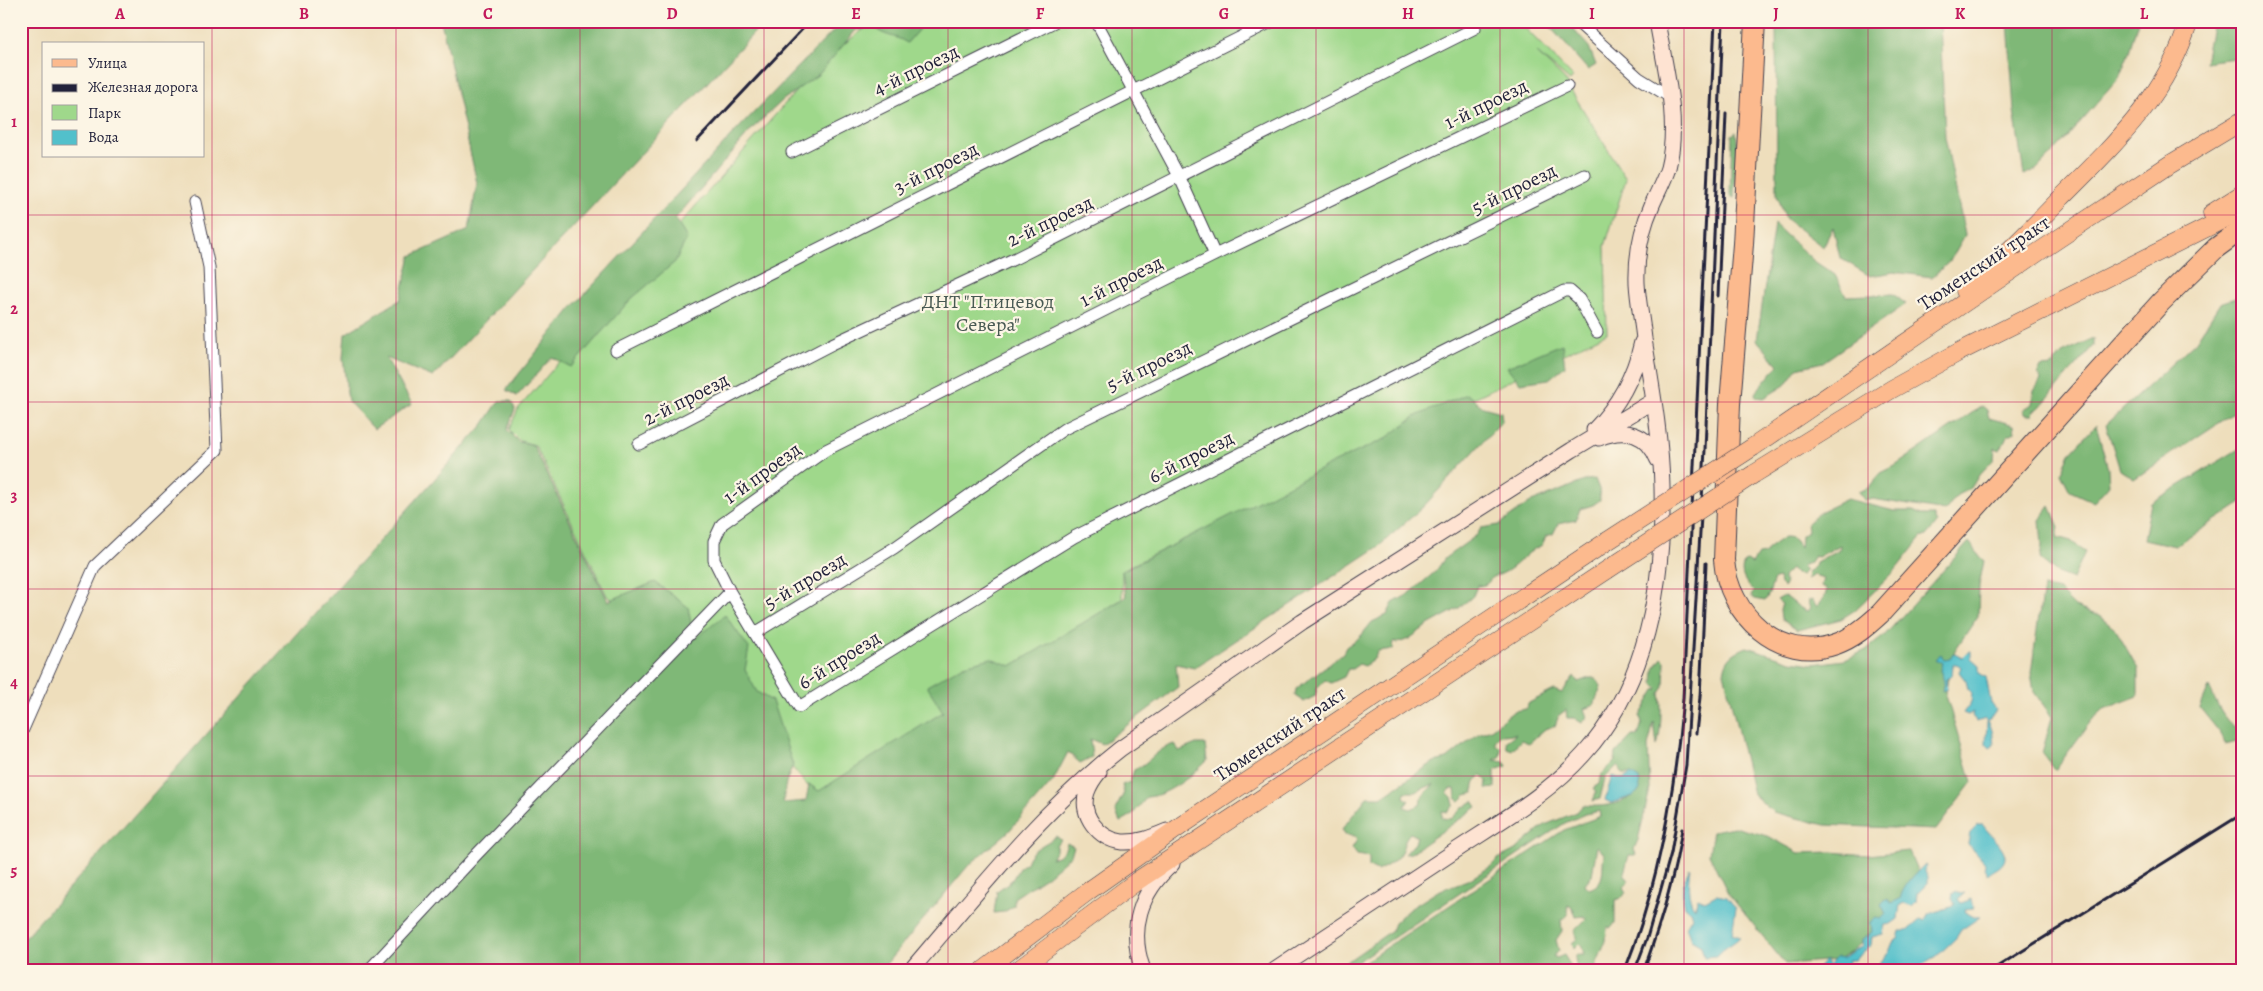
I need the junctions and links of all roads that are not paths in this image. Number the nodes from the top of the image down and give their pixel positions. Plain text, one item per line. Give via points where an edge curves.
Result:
1 (1056, 21) edge
2 (1096, 21) edge
3 (1273, 21) edge
4 (1576, 21) edge
5 (1657, 21) edge
6 (1756, 21) edge
7 (2189, 21) edge
8 (1476, 28) dead end
9 (1567, 86) dead end
10 (1133, 90) junction
11 (1670, 97) junction
12 (2242, 121) edge
13 (792, 152) dead end
14 (1585, 175) dead end
15 (1180, 178) junction
16 (2242, 194) edge
17 (195, 202) dead end
18 (2242, 210) edge
19 (2242, 229) edge
20 (1215, 255) junction
21 (2089, 286) junction
22 (1597, 332) dead end
23 (1644, 333) junction
24 (1910, 338) junction
25 (616, 350) dead end
26 (1653, 401) junction
27 (639, 444) dead end
28 (1572, 450) junction
29 (1661, 468) junction
30 (730, 592) junction
31 (755, 633) junction
32 (21, 734) edge
33 (1120, 749) junction
34 (1182, 825) junction
35 (1195, 843) junction
36 (369, 970) edge
37 (911, 970) edge
38 (984, 970) edge
39 (1018, 970) edge
40 (1143, 970) edge
41 (1275, 970) edge

1 - 13 street, 4-й проезд
2 - 10 street
3 - 10 street, 3-й проезд
4 - 11 street via 1639,78
5 - 11 main road
6 - 19 highway via 1730,404 1724,560 1726,576 1739,607 1759,630 1774,639 1789,645 1818,648 1836,644 1866,626 2161,302 2216,248
7 - 24 main road via 2167,76 2131,125 2023,237
8 - 15 street, 2-й проезд
9 - 20 street, 1-й проезд
10 - 15 street
10 - 25 street, 3-й проезд
11 - 23 main road via 1673,133 1667,170 1646,218 1637,257 1637,286
12 - 24 main road, Тюменский тракт via 2169,165
14 - 31 street, 5-й проезд via 1064,429 894,548
15 - 20 street
15 - 27 street, 2-й проезд via 832,344
16 - 21 main road
17 - 32 street via 209,267 217,450 95,566
18 - 21 main road
20 - 30 street, 1-й проезд via 826,450 722,524 714,540 714,560
21 - 35 main road, bridge via 1892,389 1754,474
22 - 31 street, 6-й проезд via 1578,299 1570,290 1564,291 1074,537 799,707
23 - 26 main road
23 - 28 main road via 1634,371 1618,404
24 - 34 main road, Тюменский тракт, bridge via 1753,447
26 - 28 main road
26 - 29 main road
28 - 29 main road via 1604,436 1635,434 1654,450
28 - 33 main road via 1302,622
29 - 41 main road via 1662,508 1656,585 1645,642 1627,690 1600,735 1565,773 1516,811
30 - 31 street
30 - 36 street via 476,854
33 - 34 main road via 1100,770 1086,793 1088,817 1095,828 1121,842 1134,842
33 - 37 main road via 1092,771 1033,828
34 - 38 main road, Тюменский тракт
35 - 39 main road via 1137,881
35 - 40 main road via 1162,873 1143,900 1136,936

